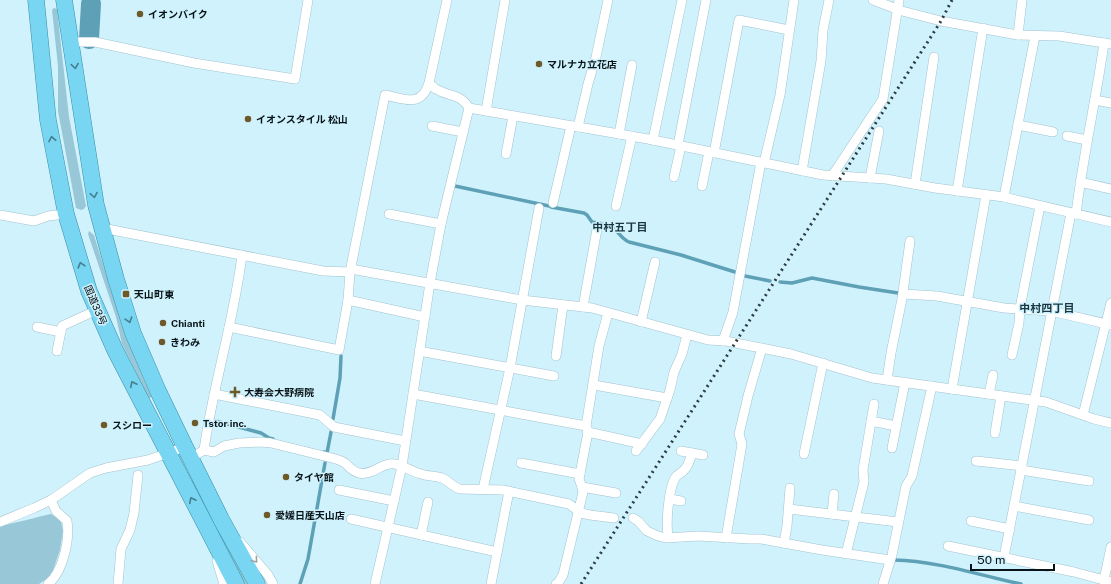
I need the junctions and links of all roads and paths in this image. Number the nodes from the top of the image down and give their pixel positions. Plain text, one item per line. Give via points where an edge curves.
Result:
1 (36, 0) edge
2 (64, 0) edge
3 (308, 0) edge
4 (447, 0) edge
5 (505, 0) edge
6 (608, 0) edge
7 (682, 0) edge
8 (706, 0) edge
9 (794, 0) edge
10 (829, 0) edge
11 (873, 0) edge
12 (899, 0) edge
13 (1022, 0) edge
14 (897, 10) junction
15 (982, 28) junction
16 (790, 30) junction
17 (1018, 35) junction
18 (1035, 36) junction
19 (71, 42) junction
20 (1107, 43) edge
21 (934, 57) dead end
22 (632, 65) dead end
23 (429, 83) junction
24 (1095, 100) junction
25 (1111, 103) edge
26 (469, 108) junction
27 (486, 111) junction
28 (513, 116) junction
29 (1018, 125) junction
30 (432, 126) dead end
31 (574, 126) junction
32 (879, 130) dead end
33 (463, 132) junction
34 (1053, 132) dead end
35 (619, 134) junction
36 (632, 136) junction
37 (1067, 136) dead end
38 (653, 140) junction
39 (1087, 140) junction
40 (679, 146) junction
41 (711, 152) junction
42 (506, 154) dead end
43 (762, 163) junction
44 (802, 171) junction
45 (832, 176) junction
46 (674, 177) dead end
47 (870, 178) junction
48 (1080, 182) junction
49 (915, 184) junction
50 (702, 186) dead end
51 (1111, 189) edge
52 (957, 191) junction
53 (986, 195) junction
54 (1004, 197) junction
55 (553, 203) dead end
56 (616, 206) dead end
57 (1040, 206) junction
58 (539, 208) dead end
59 (1073, 213) junction
60 (66, 214) junction
61 (389, 214) dead end
62 (0, 215) edge
63 (1111, 222) edge
64 (441, 224) junction
65 (102, 228) junction
66 (597, 229) dead end
67 (910, 241) dead end
68 (242, 255) junction
69 (655, 262) dead end
70 (351, 270) junction
71 (430, 283) junction
72 (903, 294) junction
73 (348, 300) junction
74 (522, 300) junction
75 (967, 302) junction
76 (1111, 303) edge
77 (563, 305) junction
78 (583, 307) junction
79 (1020, 308) junction
80 (97, 310) junction
81 (1051, 311) junction
82 (608, 313) junction
83 (425, 317) junction
84 (641, 322) junction
85 (1109, 324) edge
86 (37, 327) dead end
87 (229, 327) junction
88 (61, 332) junction
89 (687, 335) junction
90 (723, 341) junction
91 (762, 348) junction
92 (419, 350) junction
93 (57, 351) dead end
94 (1012, 355) dead end
95 (556, 356) dead end
96 (823, 363) junction
97 (510, 368) junction
98 (993, 375) dead end
99 (554, 376) dead end
100 (887, 380) junction
101 (905, 382) junction
102 (594, 384) junction
103 (932, 386) junction
104 (952, 388) junction
105 (214, 394) junction
106 (413, 394) junction
107 (989, 394) junction
108 (1001, 396) junction
109 (667, 398) junction
110 (1034, 400) junction
111 (874, 404) dead end
112 (501, 410) junction
113 (1083, 415) junction
114 (871, 421) junction
115 (1111, 423) edge
116 (896, 426) junction
117 (587, 429) junction
118 (995, 433) dead end
119 (405, 441) junction
120 (892, 448) dead end
121 (681, 451) dead end
122 (168, 452) junction
123 (193, 452) junction
124 (692, 453) junction
125 (804, 454) dead end
126 (703, 455) dead end
127 (976, 462) dead end
128 (521, 463) dead end
129 (402, 466) junction
130 (1021, 468) junction
131 (580, 474) junction
132 (138, 475) dead end
133 (1089, 481) dead end
134 (582, 487) junction
135 (790, 488) dead end
136 (483, 489) junction
137 (339, 490) dead end
138 (509, 491) junction
139 (616, 493) dead end
140 (834, 494) dead end
141 (670, 498) junction
142 (51, 500) junction
143 (394, 501) junction
144 (681, 501) dead end
145 (428, 502) dead end
146 (1014, 506) junction
147 (789, 508) junction
148 (578, 510) junction
149 (832, 514) junction
150 (854, 517) junction
151 (614, 518) dead end
152 (633, 518) dead end
153 (221, 519) junction
154 (351, 519) dead end
155 (1089, 520) dead end
156 (971, 521) dead end
157 (0, 522) edge
158 (898, 522) junction
159 (207, 527) junction
160 (388, 528) junction
161 (1010, 529) junction
162 (421, 535) junction
163 (668, 537) junction
164 (726, 538) junction
165 (784, 543) junction
166 (948, 546) dead end
167 (1111, 547) edge
168 (497, 552) junction
169 (846, 554) junction
170 (1004, 557) junction
171 (890, 560) junction
172 (1108, 581) edge
173 (256, 582) edge
174 (48, 584) edge
175 (118, 584) edge
176 (224, 584) edge
177 (236, 584) edge
178 (273, 584) edge
179 (375, 584) edge
180 (491, 584) edge
181 (556, 584) edge
182 (883, 584) edge

60 -> 1 highway, 国道33号 via 48,120
2 - 19 highway
3 - 19 street via 295,79 194,63 95,42
4 - 23 street
5 - 27 street
6 - 31 street via 596,57
7 - 38 street
8 - 40 street
9 - 16 street
10 - 44 street via 823,30 822,61
11 - 14 street
12 - 14 street
13 - 17 street
14 - 15 street
14 - 45 street via 882,99
15 - 17 street
15 - 52 street
16 - 41 street via 739,20
16 - 43 street via 780,95
17 - 18 street
18 - 20 street via 1059,36
18 - 29 street
19 -> 65 highway via 96,205
20 - 24 street
21 - 49 street
22 - 35 street
23 - 26 street via 437,90 457,97
23 - 70 street via 424,94 418,99 385,95
24 - 25 street
24 - 39 street
26 - 27 street
26 - 33 street
27 - 28 street
28 - 31 street
28 - 42 street
29 - 34 street
29 - 54 street
30 - 33 street
31 - 35 street
31 - 55 street
32 - 47 street
33 - 64 street
35 - 36 street
36 - 38 street
36 - 56 street
37 - 39 street
38 - 40 street
39 - 48 street
40 - 41 street
40 - 46 street
41 - 43 street
41 - 50 street
43 - 44 street
43 - 90 street via 733,312
44 - 45 street
45 - 47 street
47 - 49 street
48 - 51 street
48 - 59 street
49 - 52 street
52 - 53 street
53 - 54 street
53 - 75 street
54 - 57 street
57 - 59 street
57 - 79 street
58 - 74 street
59 - 63 street
59 - 81 street
60 - 62 street via 34,221
80 -> 60 highway, 国道33号
61 - 64 street
64 - 71 street
65 - 68 street
65 -> 123 highway via 133,333 158,391
66 - 78 street
67 - 72 street
68 - 70 street via 323,271
68 - 87 street
69 - 84 street
70 - 71 street
70 - 73 street
71 - 74 street
71 - 83 street
72 - 75 street via 937,296
72 - 100 street
73 - 83 street
73 - 87 street via 339,350
74 - 77 street
74 - 97 street
75 - 79 street
75 - 104 street
76 - 85 street
77 - 78 street
77 - 95 street
78 - 82 street
79 - 81 street
79 - 94 street
80 - 88 street via 62,326
122 -> 80 highway, 国道33号
81 - 85 street
81 - 110 street
82 - 84 street
82 - 102 street via 599,346
83 - 92 street
84 - 89 street
85 - 113 street
86 - 88 street
87 - 105 street
88 - 93 street
89 - 90 street
89 - 109 street
90 - 91 street
91 - 96 street
91 - 164 street via 739,434 742,444
92 - 97 street
92 - 106 street
96 - 100 street
96 - 125 street
97 - 99 street
97 - 112 street
98 - 107 street
100 - 101 street
101 - 103 street
101 - 116 street
102 - 109 street
102 - 117 street
103 - 104 street
103 - 158 street via 912,476 906,486
104 - 107 street
105 - 119 street via 320,415 334,427
105 - 123 street
106 - 112 street
106 - 119 street
107 - 108 street
108 - 110 street
108 - 118 street
109 - 117 street via 660,419 639,448
110 - 113 street
110 - 130 street
111 - 114 street
112 - 117 street
112 - 136 street
113 - 115 street
114 - 116 street
114 - 150 street via 863,470 864,482
116 - 120 street
117 - 131 street
119 - 129 street
121 - 124 street
122 - 123 street
122 - 142 street via 148,460 90,473
159 -> 122 highway, 国道33号
123 - 129 street via 214,452 224,446 262,442 336,459 359,473 368,473 387,464
123 - 153 highway
124 - 126 street
124 - 141 street via 684,470 676,476
127 - 130 street
128 - 131 street
129 - 136 street via 421,474 442,478 460,489
129 - 143 street
130 - 133 street
130 - 146 street
131 - 134 street
132 - 175 street via 134,513 130,530 121,549
134 - 139 street
134 - 148 street
135 - 147 street
136 - 138 street
137 - 143 street
138 - 148 street via 569,504
138 - 168 street
140 - 149 street
141 - 144 street
141 - 163 street
142 - 157 street
142 - 174 street via 56,511 67,521 69,529 59,569
143 - 160 street
145 - 162 street
146 - 155 street
146 - 161 street
147 - 149 street
147 - 165 street
148 - 151 street via 590,515
148 - 181 street via 563,575
149 - 150 street
150 - 158 street
150 - 169 street
152 - 163 street via 647,531
153 - 173 highway
153 -> 178 street
154 - 160 street
156 - 161 street
158 - 171 street
159 - 176 street
159 - 177 highway, 国道33号
160 - 162 street
160 - 179 street
161 - 170 street
162 - 168 street
163 - 164 street
164 - 165 street via 761,539
165 - 169 street
166 - 170 street
167 - 172 street
168 - 180 street
169 - 171 street
170 - 172 street
171 - 182 street

